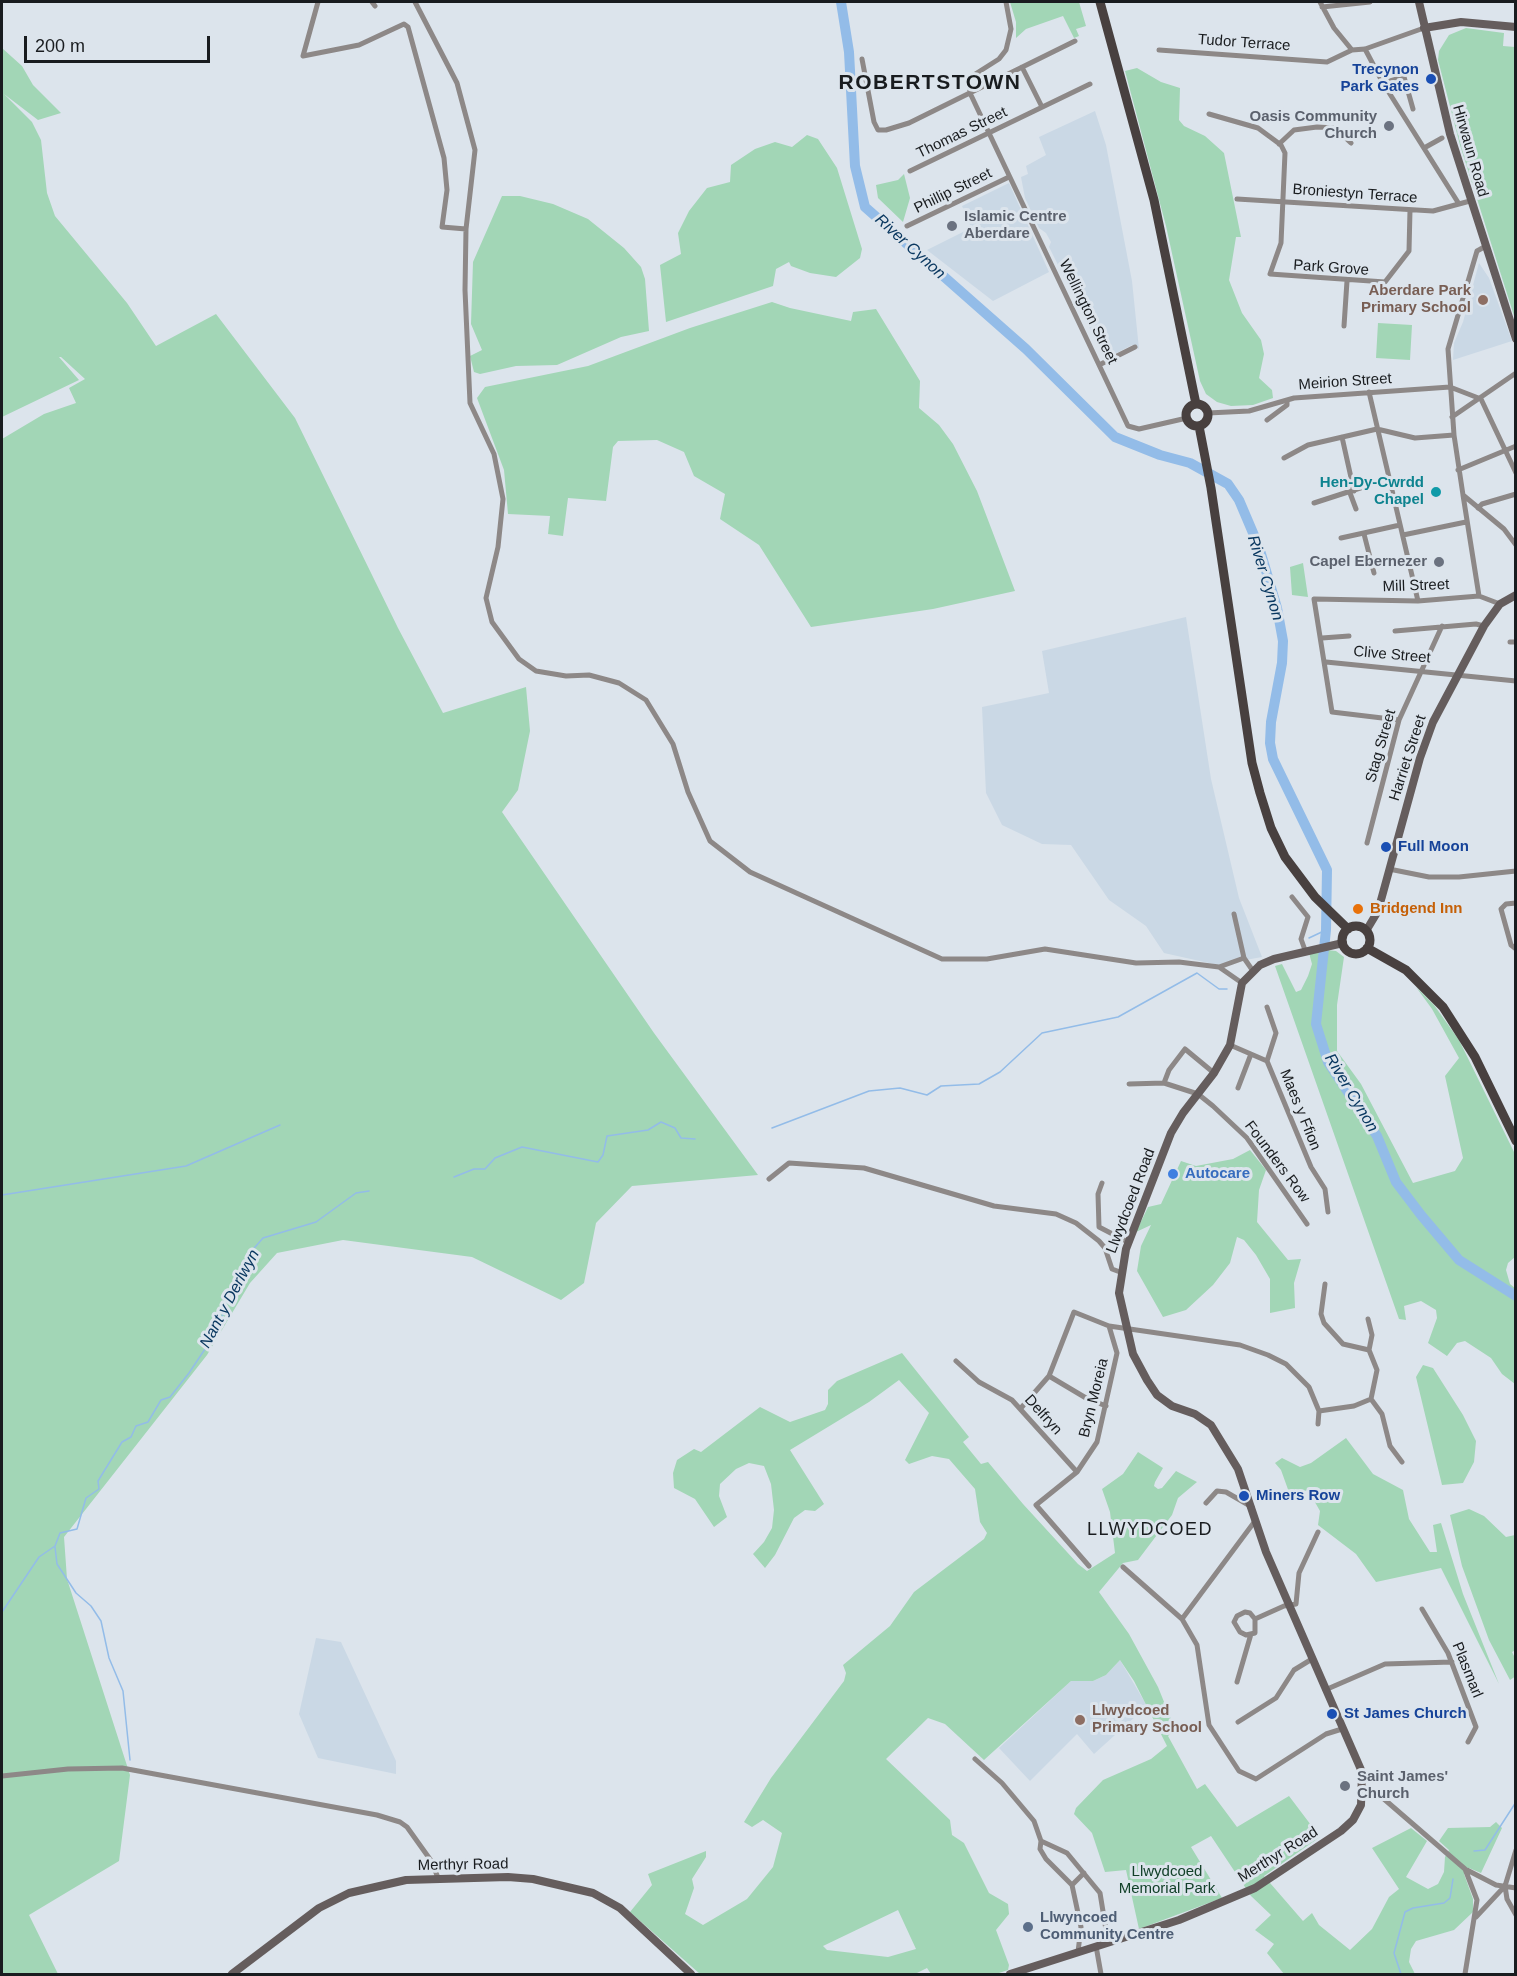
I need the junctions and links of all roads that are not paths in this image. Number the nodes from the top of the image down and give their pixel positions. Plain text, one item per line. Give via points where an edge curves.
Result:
1 (318, 2) edge
2 (415, 2) edge
3 (1006, 2) edge
4 (1100, 2) edge
5 (1370, 2) edge
6 (1419, 2) edge
7 (1321, 4) edge
8 (1515, 27) edge
9 (1424, 28) junction
10 (1075, 41) dead end
11 (1365, 49) junction
12 (1159, 50) dead end
13 (1352, 50) junction
14 (862, 59) dead end
15 (1022, 67) junction
16 (1383, 83) junction
17 (1090, 84) dead end
18 (970, 93) junction
19 (1042, 107) junction
20 (1413, 109) dead end
21 (1209, 114) dead end
22 (990, 134) junction
23 (1442, 138) dead end
24 (1351, 143) dead end
25 (1279, 144) junction
26 (1424, 148) junction
27 (910, 171) dead end
28 (1009, 177) junction
29 (1237, 199) dead end
30 (1284, 201) junction
31 (1470, 201) junction
32 (1460, 204) junction
33 (1410, 210) junction
34 (907, 226) dead end
35 (466, 229) junction
36 (1486, 246) junction
37 (1347, 281) junction
38 (1344, 326) dead end
39 (1515, 339) edge
40 (1136, 347) dead end
41 (1101, 364) junction
42 (1515, 373) edge
43 (1450, 387) junction
44 (1369, 392) junction
45 (1479, 399) junction
46 (1287, 400) junction
47 (1196, 404) junction
48 (1208, 413) junction
49 (1452, 417) junction
50 (1187, 418) junction
51 (1267, 420) dead end
52 (1199, 426) junction
53 (1377, 429) junction
54 (1454, 435) junction
55 (1342, 436) junction
56 (1515, 446) edge
57 (1503, 450) junction
58 (1284, 459) dead end
59 (1458, 470) junction
60 (1515, 473) edge
61 (1388, 479) junction
62 (1352, 492) junction
63 (1515, 494) edge
64 (1463, 495) junction
65 (1314, 503) dead end
66 (1478, 508) junction
67 (1356, 509) dead end
68 (1466, 522) junction
69 (1401, 525) junction
70 (1364, 534) junction
71 (1403, 535) junction
72 (1341, 538) dead end
73 (1515, 545) edge
74 (1374, 573) dead end
75 (1515, 595) edge
76 (1479, 596) junction
77 (1418, 601) junction
78 (1500, 604) junction
79 (1442, 626) junction
80 (1484, 626) junction
81 (1395, 631) dead end
82 (1349, 636) dead end
83 (1322, 638) junction
84 (1326, 662) junction
85 (1421, 670) junction
86 (1457, 673) junction
87 (1515, 681) edge
88 (1399, 720) junction
89 (1367, 843) dead end
90 (1389, 869) junction
91 (1515, 871) edge
92 (1292, 897) dead end
93 (1515, 903) edge
94 (1234, 914) dead end
95 (1348, 929) junction
96 (1366, 931) junction
97 (1338, 943) junction
98 (1367, 948) junction
99 (1515, 949) edge
100 (1305, 950) junction
101 (1244, 958) junction
102 (1219, 967) junction
103 (1253, 971) junction
104 (1242, 983) junction
105 (1267, 1007) dead end
106 (1230, 1046) junction
107 (1251, 1054) junction
108 (1267, 1061) junction
109 (1214, 1073) junction
110 (1164, 1083) junction
111 (1129, 1084) dead end
112 (1239, 1088) dead end
113 (1198, 1094) junction
114 (1515, 1141) edge
115 (769, 1179) dead end
116 (1102, 1183) dead end
117 (1328, 1212) dead end
118 (1307, 1224) dead end
119 (1128, 1242) junction
120 (1120, 1272) junction
121 (1325, 1284) dead end
122 (1368, 1318) dead end
123 (1109, 1326) junction
124 (1126, 1328) junction
125 (1369, 1350) junction
126 (956, 1361) dead end
127 (1049, 1376) junction
128 (1371, 1399) junction
129 (1106, 1406) junction
130 (1021, 1408) junction
131 (1319, 1411) junction
132 (1318, 1424) dead end
133 (1402, 1462) dead end
134 (1077, 1472) junction
135 (1206, 1503) dead end
136 (1252, 1507) junction
137 (1255, 1521) junction
138 (1318, 1532) dead end
139 (1089, 1566) dead end
140 (1123, 1567) dead end
141 (1290, 1606) junction
142 (1422, 1609) dead end
143 (1182, 1619) junction
144 (1255, 1619) junction
145 (1251, 1634) junction
146 (1312, 1659) junction
147 (1452, 1662) junction
148 (1238, 1682) dead end
149 (1325, 1690) junction
150 (1238, 1722) dead end
151 (1342, 1729) junction
152 (1468, 1742) dead end
153 (975, 1759) dead end
154 (2, 1776) edge
155 (1364, 1787) junction
156 (1041, 1841) junction
157 (1515, 1850) edge
158 (1465, 1869) junction
159 (1084, 1873) junction
160 (438, 1878) junction
161 (1071, 1885) junction
162 (1505, 1886) junction
163 (1515, 1888) edge
164 (1515, 1915) edge
165 (1476, 1917) junction
166 (1108, 1942) junction
167 (1096, 1946) junction
168 (1078, 1953) junction
169 (232, 1974) edge
170 (691, 1974) edge
171 (1010, 1974) edge
172 (1101, 1974) edge
173 (1465, 1974) edge

1 - 35 street via 303,56 359,45 404,24 408,27 439,136 447,190 442,227
2 - 35 street via 457,83 470,126 475,163
3 - 18 street via 1011,29 1006,50 969,78
4 - 47 main road via 1154,200
5 - 7 street
6 - 9 main road, Hirwaun Road
7 - 13 street
8 - 9 main road via 1461,22
9 - 11 street
9 - 31 main road, Hirwaun Road
10 - 15 street
11 - 13 street
11 - 16 street
12 - 13 street, Tudor Terrace via 1327,62
14 - 18 street via 878,130 909,123
15 - 18 street
15 - 19 street
16 - 20 street via 1404,77
16 - 26 street
17 - 19 street, Thomas Street
18 - 22 street, Wellington Street
19 - 22 street, Thomas Street
21 - 25 street via 1258,128
22 - 27 street, Thomas Street
22 - 28 street, Wellington Street
23 - 26 street
24 - 25 street via 1335,128 1317,127 1294,130
25 - 30 street via 1285,153
26 - 32 street
28 - 34 street, Phillip Street
28 - 41 street, Wellington Street
29 - 30 street, Broniestyn Terrace
30 - 33 street, Broniestyn Terrace
30 - 37 street, Park Grove via 1281,243 1270,274
31 - 32 street, Broniestyn Terrace
31 - 36 main road, Hirwaun Road
32 - 33 street, Broniestyn Terrace via 1433,211
33 - 37 street, Park Grove via 1409,251 1385,282
35 - 102 street via 470,403 494,454 503,499 498,547 486,598 492,622 519,659 536,671 620,682 646,700 673,744 688,792 710,841 750,872 942,959 987,959 1045,949 1136,963 1179,962
36 - 39 main road, Hirwaun Road
36 - 43 street via 1477,251 1448,349
37 - 38 street
40 - 41 street
41 - 50 street, Wellington Street via 1128,426 1139,429
42 - 45 street
43 - 44 street, Meirion Street
43 - 45 street
43 - 49 street
44 - 46 street, Meirion Street
44 - 53 street
45 - 49 street
45 - 57 street
46 - 48 street, Meirion Street via 1249,411
46 - 51 street via 1287,405
47 - 48 main road
47 - 50 main road via 1189,407
48 - 52 main road via 1206,422
49 - 54 street
50 - 52 main road
52 - 95 main road via 1212,488 1252,763 1271,828 1299,878
53 - 54 street via 1415,438
53 - 55 street
53 - 61 street
54 - 59 street
55 - 58 street via 1308,445
55 - 62 street
56 - 57 street
57 - 59 street
57 - 60 street
59 - 64 street
61 - 62 street
61 - 69 street
62 - 65 street
62 - 67 street
63 - 66 street
64 - 66 street
64 - 68 street
66 - 73 street via 1504,529
68 - 71 street
68 - 76 street
69 - 70 street
69 - 71 street
70 - 72 street
70 - 74 street
71 - 77 street
75 - 78 main road
76 - 77 street, Mill Street
76 - 78 street, Mill Street
77 - 83 street, Mill Street via 1314,599
78 - 80 main road, Harriet Street
79 - 80 street
79 - 81 street
79 - 85 street, Stag Street
80 - 86 main road, Harriet Street
82 - 83 street
83 - 84 street
84 - 85 street, Clive Street
84 - 88 street via 1332,712
85 - 86 street, Clive Street
85 - 88 street, Stag Street
86 - 87 street, Clive Street
86 - 90 main road, Harriet Street via 1426,739
88 - 89 street, Stag Street
90 - 91 street via 1429,877
90 - 96 main road, Harriet Street via 1378,911
92 - 100 street via 1308,917 1301,939
93 - 99 street via 1501,909
94 - 101 street
95 - 96 main road
95 - 97 main road
96 - 98 main road via 1370,939
97 - 98 main road via 1352,953
97 - 100 main road
98 - 114 main road via 1406,970 1443,1007 1475,1057
100 - 103 main road via 1274,959
101 - 102 street
101 - 103 street
102 - 104 street
103 - 104 main road
104 - 106 main road, Llwydcoed Road
105 - 108 street, Maes y Ffion via 1276,1033
106 - 107 street, Maes y Ffion
106 - 109 main road, Llwydcoed Road
107 - 108 street, Maes y Ffion
107 - 112 street
108 - 117 street, Maes y Ffion via 1311,1167 1325,1189
109 - 110 street via 1185,1049
109 - 113 main road, Llwydcoed Road
110 - 111 street
110 - 113 street
113 - 118 street, Founders Row via 1247,1138
113 - 119 main road, Llwydcoed Road via 1171,1133
115 - 120 street via 789,1163 864,1168 994,1206 1056,1214 1076,1223 1099,1241 1112,1269
116 - 119 street via 1098,1194 1099,1227
119 - 120 main road, Llwydcoed Road
120 - 124 main road, Llwydcoed Road via 1119,1293
121 - 125 street via 1321,1314 1324,1323 1342,1344
122 - 125 street via 1372,1335
123 - 124 street
123 - 127 street via 1074,1312
123 - 129 street, Bryn Moreia via 1117,1353
124 - 131 street via 1240,1345 1268,1355 1300,1377 1312,1392
124 - 136 main road, Llwydcoed Road via 1134,1354 1157,1395 1211,1425 1224,1442
125 - 128 street via 1377,1370
126 - 130 street, Delfryn via 979,1382
127 - 129 street
127 - 130 street
128 - 131 street
128 - 133 street via 1382,1414 1390,1446
129 - 134 street, Bryn Moreia via 1098,1442
130 - 134 street, Delfryn
131 - 132 street
134 - 139 street, Bryn Moreia via 1036,1505
135 - 136 street via 1217,1491
136 - 137 main road, Llwydcoed Road
137 - 141 main road, Llwydcoed Road
137 - 143 street
138 - 141 street via 1299,1573 1296,1604
140 - 143 street
141 - 144 street
141 - 146 main road, Llwydcoed Road
142 - 147 street, Plasmarl
143 - 151 street via 1197,1645 1209,1725 1239,1771 1256,1779 1326,1734
144 - 145 street via 1255,1633
144 - 145 street via 1245,1612 1234,1623 1240,1632
145 - 148 street
146 - 149 main road, Llwydcoed Road
146 - 150 street via 1294,1670 1276,1698
147 - 149 street via 1384,1664
147 - 152 street, Plasmarl via 1476,1727
149 - 151 main road, Llwydcoed Road
151 - 155 main road, Llwydcoed Road via 1362,1772
153 - 156 street via 1002,1783 1028,1815
154 - 160 street via 68,1768 122,1768 377,1815 407,1827 432,1862
155 - 158 street via 1377,1793
155 - 166 main road, Merthyr Road via 1361,1806 1353,1820 1256,1888 1179,1920
156 - 159 street via 1067,1853
156 - 161 street via 1046,1859
157 - 162 street
158 - 162 street via 1496,1886
158 - 165 street via 1477,1900
159 - 161 street
159 - 166 street via 1100,1893
160 - 169 main road, Merthyr Road via 373,1885 349,1893 319,1908
160 - 170 main road, Merthyr Road via 525,1878 593,1893 634,1920
161 - 168 street via 1081,1927
162 - 163 street
162 - 164 street
162 - 165 street
165 - 173 street
166 - 167 main road, Merthyr Road
167 - 168 main road, Merthyr Road
167 - 172 street
168 - 171 main road, Merthyr Road

